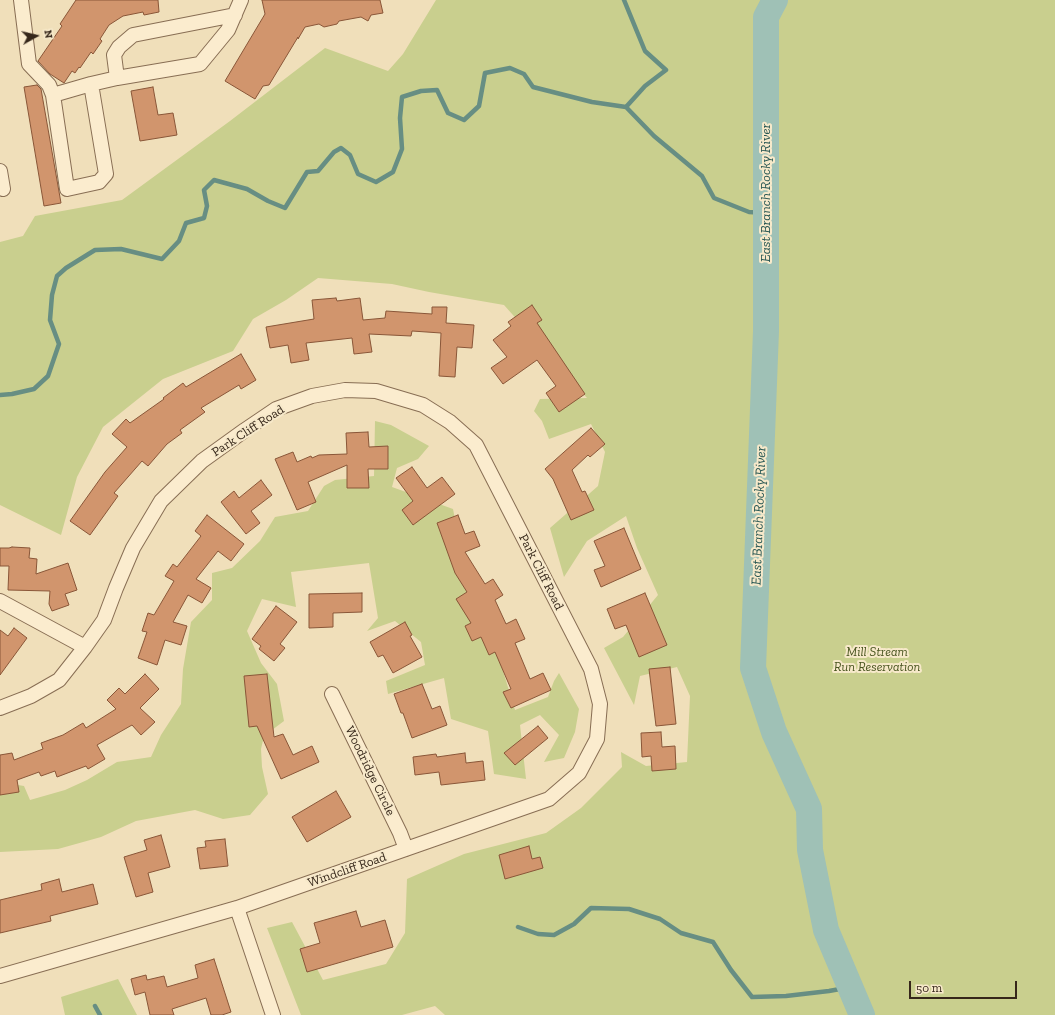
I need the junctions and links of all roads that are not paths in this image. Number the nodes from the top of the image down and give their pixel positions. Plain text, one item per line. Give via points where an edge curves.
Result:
1 (21, 0) edge
2 (241, 0) edge
3 (235, 15) junction
4 (117, 78) junction
5 (91, 84) junction
6 (53, 95) junction
7 (0, 171) edge
8 (3, 189) dead end
9 (0, 601) edge
10 (86, 647) junction
11 (591, 669) joint
12 (332, 694) dead end
13 (0, 708) edge
14 (406, 850) junction
15 (236, 908) junction
16 (0, 976) edge
17 (273, 1015) edge

1 - 6 street via 29,64 49,85
2 - 3 street
3 - 4 street via 228,30 200,64
3 - 4 street via 133,35 114,55
4 - 5 street
5 - 6 street
5 - 6 street via 106,174 99,182 67,189
7 - 8 street
9 - 10 street
10 - 11 street, Park Cliff Road via 104,620 133,548 166,496 202,461 276,410 312,396 345,390 376,392 423,405 450,422 476,445
10 - 13 street, Park Cliff Road via 59,680 31,696
11 - 14 street, Windcliff Road via 600,704 597,740 579,773 549,799
12 - 14 street, Woodridge Circle
14 - 15 street, Windcliff Road
15 - 16 street, Windcliff Road
15 - 17 street

